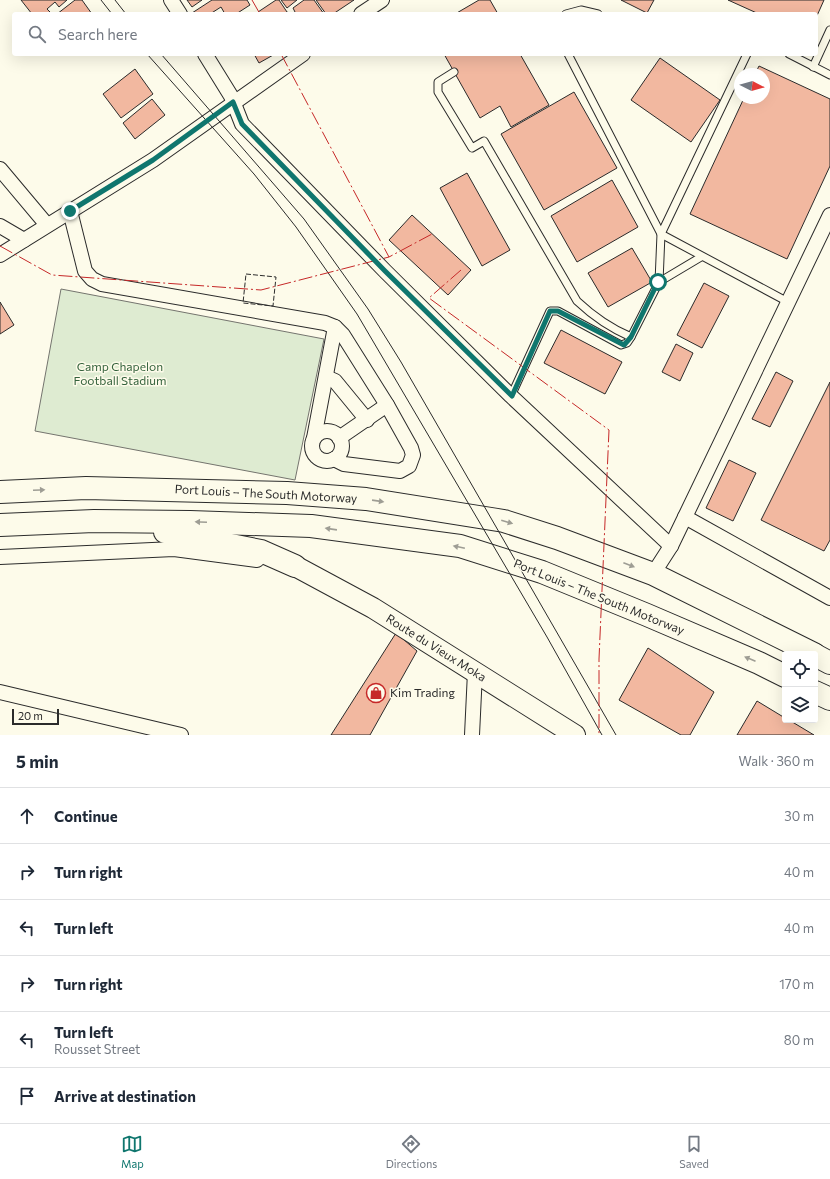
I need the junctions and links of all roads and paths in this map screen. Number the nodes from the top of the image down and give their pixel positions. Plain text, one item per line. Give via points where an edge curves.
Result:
1 (171, 0) edge
2 (382, 0) edge
3 (179, 12) edge
4 (364, 12) edge
5 (574, 12) edge
6 (590, 12) edge
7 (830, 30) edge
8 (205, 56) edge
9 (300, 56) edge
10 (569, 56) edge
11 (746, 56) edge
12 (793, 56) edge
13 (813, 67) junction
14 (454, 72) dead end
15 (830, 75) edge
16 (233, 102) junction
17 (0, 170) edge
18 (70, 211) junction
19 (830, 215) edge
20 (47, 225) junction
21 (0, 226) edge
22 (827, 230) edge
23 (662, 234) junction
24 (24, 240) junction
25 (0, 254) edge
26 (701, 257) junction
27 (658, 282) junction
28 (788, 302) junction
29 (335, 327) junction
30 (631, 337) junction
31 (326, 377) junction
32 (512, 396) junction
33 (387, 405) junction
34 (367, 420) junction
35 (314, 438) junction
36 (339, 438) junction
37 (334, 459) junction
38 (0, 492) edge
39 (685, 517) junction
40 (94, 521) junction
41 (0, 525) edge
42 (671, 546) junction
43 (0, 557) edge
44 (295, 566) junction
45 (653, 574) junction
46 (830, 598) edge
47 (808, 651) edge
48 (818, 656) edge
49 (830, 663) edge
50 (475, 672) junction
51 (782, 674) edge
52 (0, 692) edge
53 (818, 693) edge
54 (830, 699) edge
55 (181, 735) edge
56 (472, 735) edge
57 (575, 735) edge

1 - 3 street
2 - 4 street
5 - 6 lane
7 - 13 lane
8 - 16 street
9 - 16 street
10 - 23 lane
11 - 23 lane
12 - 13 lane
13 - 15 lane
14 - 30 lane via 438,82 438,92 472,148 484,141 577,301 612,329
16 - 18 street via 153,160
16 - 32 street via 242,124 385,271
17 - 20 street
18 - 20 street
18 - 29 street via 85,271 92,280 102,284
19 - 22 street
20 - 24 street
21 - 24 street
22 - 28 street
23 - 26 lane
23 - 27 lane
24 - 25 street
26 - 27 lane
26 - 28 lane
27 - 30 lane
28 - 39 street
29 - 31 street
29 - 33 street via 343,335
30 - 32 lane via 627,343 621,345 558,311 550,311
31 - 34 street via 335,381
31 - 35 street
32 - 42 street
33 - 34 street
33 - 37 street via 411,448 413,455 409,466 400,471 344,464
34 - 36 street
35 - 36 street via 327,431
35 - 37 street via 312,448 316,456 325,461
36 - 37 street via 342,447
38 -> 45 highway, Port Louis – The South Motorway via 86,488 286,493 366,499 504,520
39 - 42 street
39 - 46 street
40 - 41 highway, Port Louis – The South Motorway
40 - 44 highway via 235,545 261,551
51 -> 40 highway, Port Louis – The South Motorway via 542,572 460,546 311,526
42 - 45 street
43 - 44 street via 174,548
44 - 50 main road, Route du Vieux Moka via 373,608
45 - 47 highway, Port Louis – The South Motorway
48 - 49 highway, Port Louis – The South Motorway
50 - 56 street
50 - 57 main road, Route du Vieux Moka
52 - 55 street
53 - 54 highway

